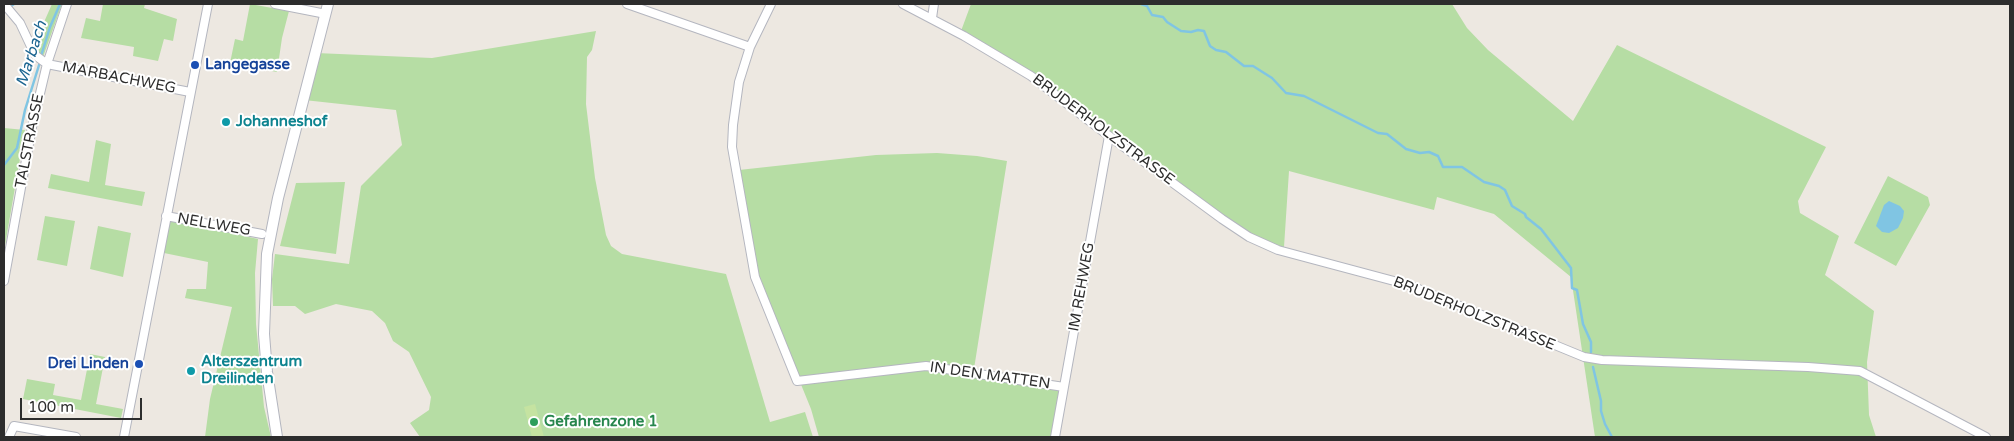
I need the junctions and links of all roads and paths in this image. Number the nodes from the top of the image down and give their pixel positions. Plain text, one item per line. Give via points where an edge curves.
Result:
1 (67, 4) edge
2 (208, 4) edge
3 (275, 4) edge
4 (627, 4) edge
5 (770, 4) edge
6 (903, 4) edge
7 (934, 4) edge
8 (5, 5) edge
9 (327, 9) edge
10 (932, 18) junction
11 (750, 47) junction
12 (47, 64) junction
13 (190, 92) junction
14 (1109, 136) junction
15 (166, 216) junction
16 (262, 234) dead end
17 (4, 281) edge
18 (1064, 386) junction
19 (9, 437) edge
20 (76, 437) edge
21 (124, 437) edge
22 (277, 437) edge
23 (1055, 437) edge
24 (1986, 437) edge

1 - 12 street, TALSTRASSE
2 - 13 street
3 - 9 street
4 - 11 street
5 - 11 street
6 - 10 street, BRUDERHOLZSTRASSE
7 - 10 street
8 - 12 street via 37,57
9 - 22 main road via 278,198 267,254 264,334
10 - 14 street, BRUDERHOLZSTRASSE via 1032,76
11 - 18 street, IN DEN MATTEN via 739,82 732,147 755,278 797,381 926,366
12 - 13 street, MARBACHWEG
12 - 17 street, TALSTRASSE
13 - 15 street
14 - 18 street, IM REHWEG
14 - 24 street, BRUDERHOLZSTRASSE via 1249,237 1278,250 1409,285 1584,357 1860,371
15 - 16 street, NELLWEG
15 - 21 street
18 - 23 street, IM REHWEG
19 - 20 street via 14,426

